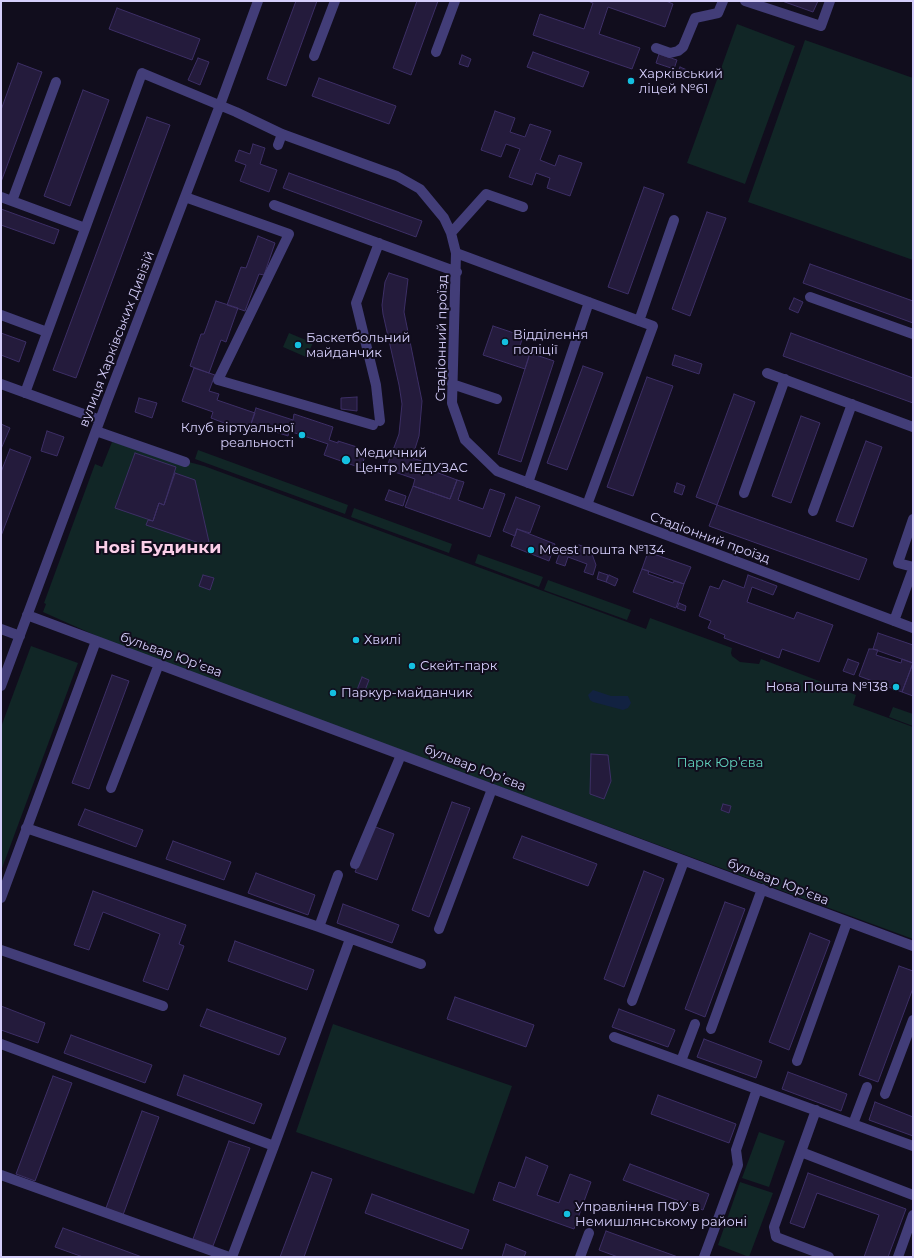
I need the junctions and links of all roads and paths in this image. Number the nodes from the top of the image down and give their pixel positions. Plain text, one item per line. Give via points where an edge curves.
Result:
1 (258, 1) edge
2 (335, 1) edge
3 (455, 1) edge
4 (723, 1) edge
5 (745, 1) edge
6 (830, 1) edge
7 (656, 48) dead end
8 (436, 52) dead end
9 (314, 56) dead end
10 (56, 82) dead end
11 (220, 105) junction
12 (282, 134) junction
13 (278, 145) dead end
14 (1, 197) edge
15 (185, 197) junction
16 (12, 201) junction
17 (274, 205) dead end
18 (523, 207) dead end
19 (674, 220) dead end
20 (85, 228) junction
21 (451, 232) junction
22 (379, 243) junction
23 (456, 253) junction
24 (457, 272) junction
25 (810, 297) dead end
26 (589, 302) junction
27 (1, 315) edge
28 (639, 321) junction
29 (47, 332) junction
30 (913, 334) edge
31 (767, 373) dead end
32 (785, 379) junction
33 (1, 384) edge
34 (452, 384) junction
35 (25, 392) junction
36 (497, 399) dead end
37 (852, 404) junction
38 (100, 420) junction
39 (913, 427) edge
40 (96, 431) junction
41 (185, 462) dead end
42 (528, 483) junction
43 (744, 493) dead end
44 (587, 505) junction
45 (813, 511) dead end
46 (913, 519) edge
47 (913, 568) edge
48 (27, 615) junction
49 (894, 621) junction
50 (913, 628) edge
51 (1, 629) edge
52 (20, 636) junction
53 (96, 641) junction
54 (159, 664) junction
55 (1, 686) edge
56 (401, 755) junction
57 (111, 788) dead end
58 (492, 789) junction
59 (26, 828) junction
60 (684, 861) junction
61 (355, 864) dead end
62 (338, 875) dead end
63 (762, 890) junction
64 (1, 898) edge
65 (847, 922) junction
66 (319, 927) junction
67 (439, 929) dead end
68 (350, 939) junction
69 (913, 946) edge
70 (1, 950) edge
71 (421, 964) dead end
72 (632, 1000) dead end
73 (163, 1006) dead end
74 (913, 1020) edge
75 (695, 1024) dead end
76 (711, 1029) dead end
77 (614, 1037) dead end
78 (1, 1044) edge
79 (681, 1061) junction
80 (797, 1061) dead end
81 (867, 1087) dead end
82 (757, 1089) junction
83 (885, 1094) dead end
84 (816, 1110) junction
85 (853, 1124) junction
86 (274, 1146) junction
87 (913, 1146) edge
88 (800, 1152) junction
89 (1, 1175) edge
90 (913, 1195) edge
91 (913, 1215) edge
92 (588, 1233) dead end
93 (909, 1238) edge
94 (229, 1257) edge
95 (232, 1257) edge
96 (580, 1257) edge
97 (704, 1257) edge
98 (829, 1257) edge
99 (898, 1257) edge

1 - 11 street, вулиця Харківських Дивізій
2 - 9 street
3 - 8 street
4 - 7 street via 718,13 695,18 683,47 678,51 670,53
5 - 6 street via 821,26
10 - 16 street
11 - 12 street, Стадіонний проїзд
11 - 15 street, вулиця Харківських Дивізій
11 - 20 street, Стадіонний проїзд via 142,73
12 - 13 street
12 - 21 street, Стадіонний проїзд via 403,179 420,190 444,218
14 - 16 street
15 - 22 street via 289,234 218,380 377,423 376,385 356,303
15 - 38 street, вулиця Харківських Дивізій
16 - 20 street
17 - 22 street
18 - 21 street via 486,194
19 - 28 street
20 - 29 street
21 - 23 street, Стадіонний проїзд
22 - 24 street
23 - 24 street, Стадіонний проїзд
23 - 26 street
24 - 34 street, Стадіонний проїзд
25 - 30 street
26 - 28 street
26 - 42 street
27 - 29 street
28 - 44 street via 653,326
29 - 35 street
31 - 32 street
32 - 37 street
32 - 43 street
33 - 35 street
34 - 36 street
34 - 42 street, Стадіонний проїзд via 452,403 464,440 497,472
35 - 38 street
37 - 39 street
37 - 45 street
38 - 40 street, вулиця Харківських Дивізій
40 - 41 street
40 - 48 street, вулиця Харківських Дивізій
42 - 44 street, Стадіонний проїзд
44 - 49 street, Стадіонний проїзд
46 - 47 street via 898,563
47 - 49 street
48 - 52 street, вулиця Харківських Дивізій
48 - 53 street, бульвар Юрʼєва
49 - 50 street, Стадіонний проїзд
51 - 52 street
52 - 55 street, вулиця Харківських Дивізій
53 - 54 street, бульвар Юрʼєва
53 - 59 street
54 - 56 street, бульвар Юрʼєва
54 - 57 street
56 - 58 street, бульвар Юрʼєва
56 - 61 street
58 - 60 street, бульвар Юрʼєва
58 - 67 street
59 - 64 street
59 - 66 street
60 - 63 street, бульвар Юрʼєва
60 - 72 street
62 - 66 street
63 - 65 street, бульвар Юрʼєва
63 - 76 street
65 - 69 street, бульвар Юрʼєва
65 - 80 street
66 - 68 street
68 - 71 street
68 - 86 street
70 - 73 street
74 - 83 street
75 - 79 street
77 - 79 street
78 - 86 street
79 - 82 street
81 - 85 street
82 - 84 street
82 - 97 street via 736,1150 738,1165
84 - 85 street
84 - 88 street
85 - 87 street
86 - 95 street
88 - 90 street
88 - 98 street via 774,1226 776,1237
89 - 94 street
91 - 93 street
92 - 96 street
93 - 99 street

